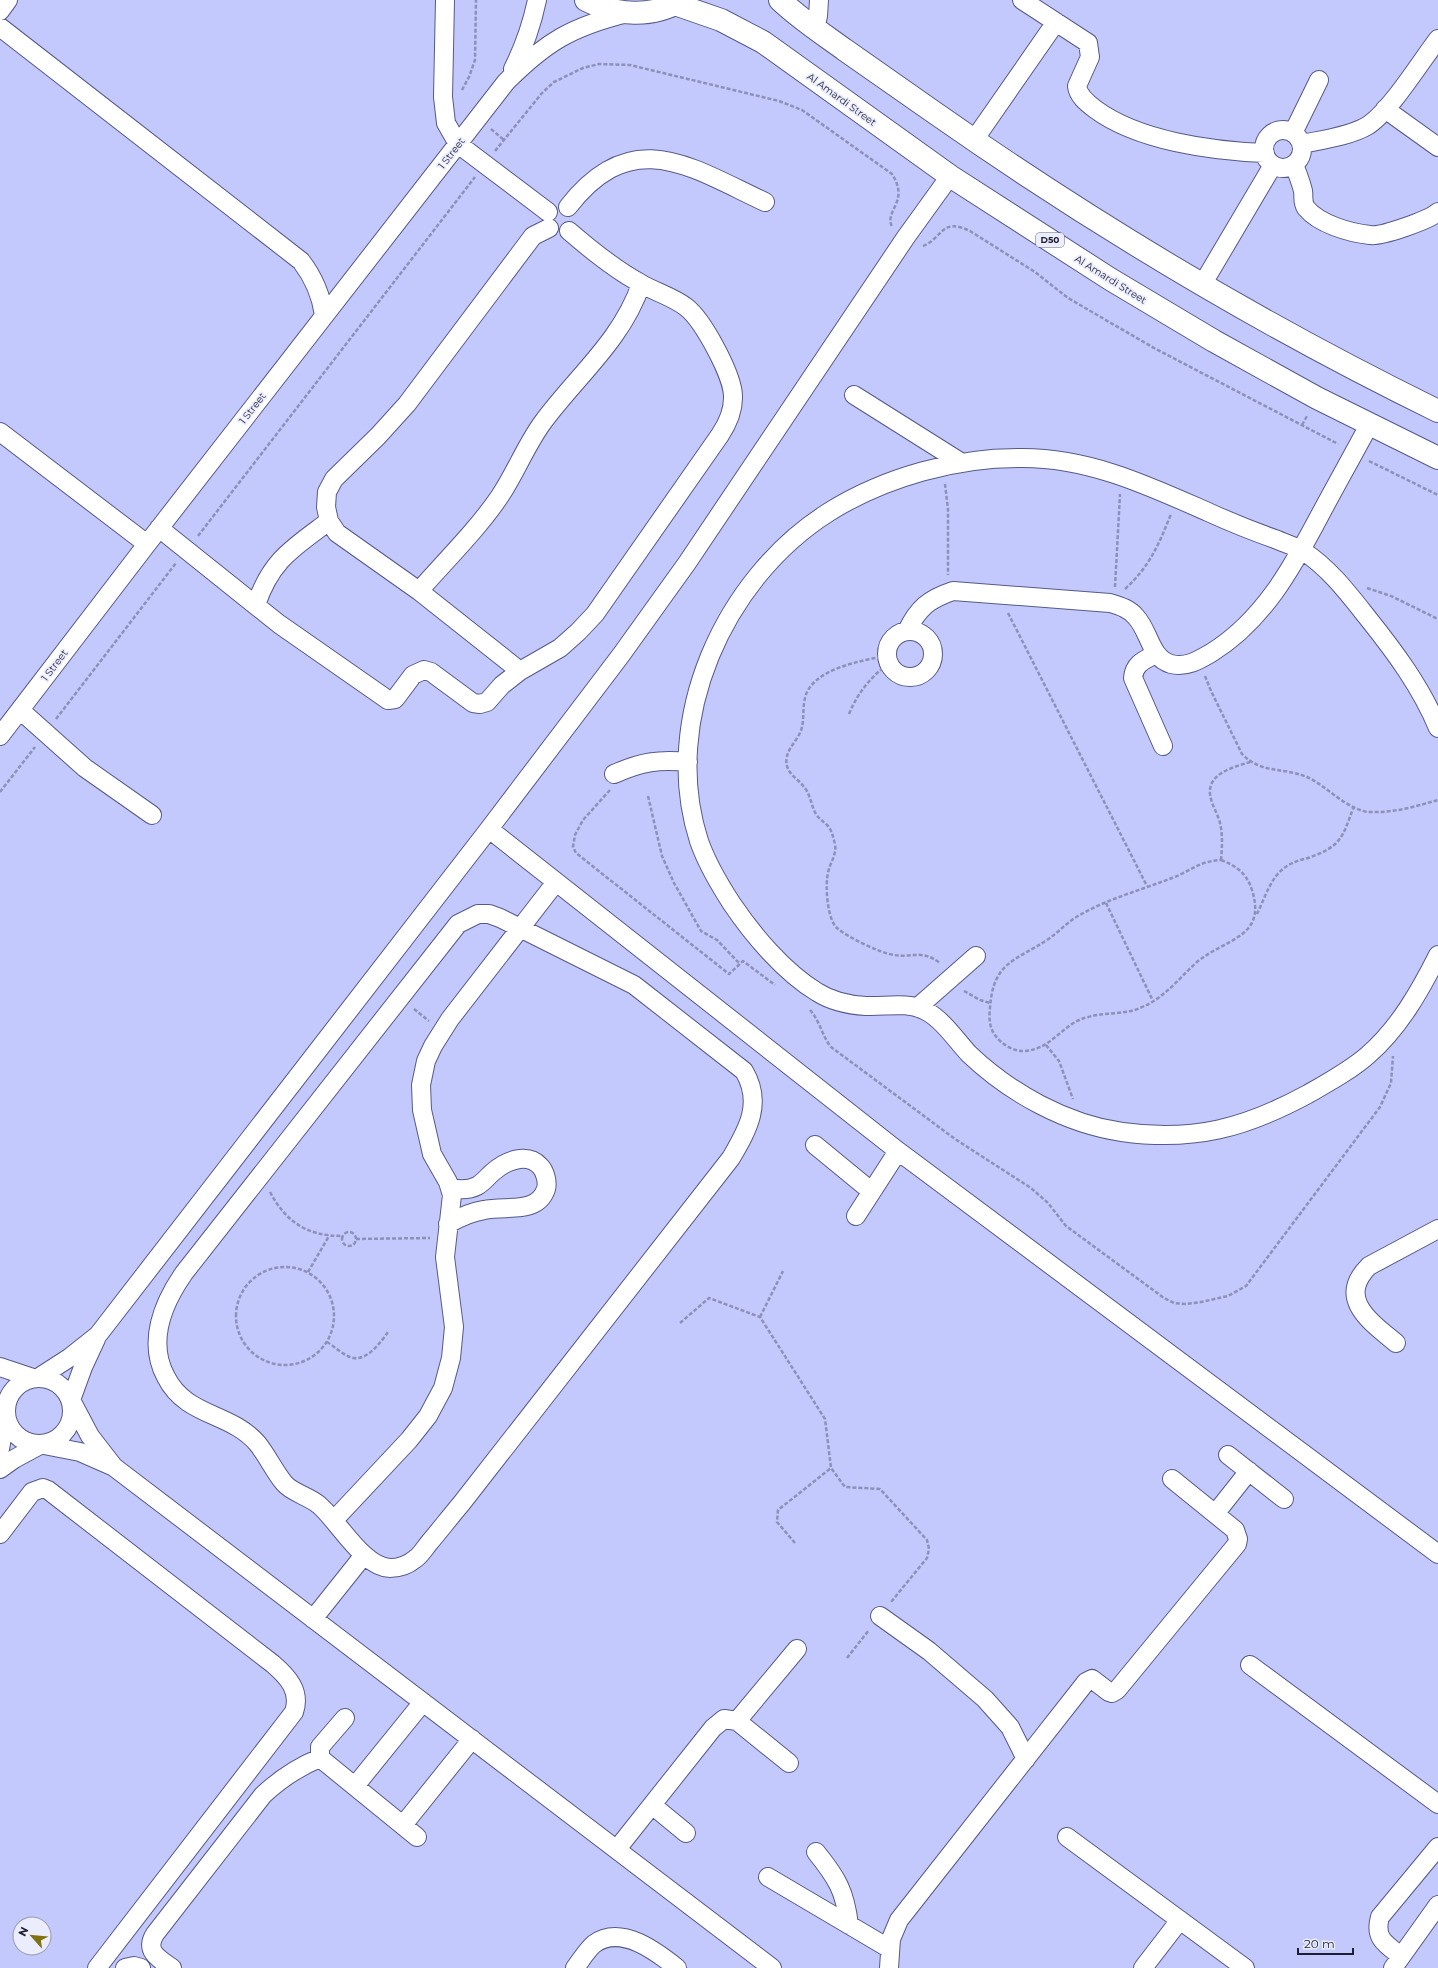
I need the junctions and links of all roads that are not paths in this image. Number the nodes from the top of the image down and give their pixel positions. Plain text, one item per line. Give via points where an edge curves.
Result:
1 (8, 0) edge
2 (445, 0) edge
3 (537, 0) edge
4 (586, 0) edge
5 (780, 0) edge
6 (819, 0) edge
7 (1022, 0) edge
8 (679, 2) edge
9 (0, 11) edge
10 (628, 13) junction
11 (1056, 22) junction
12 (0, 27) edge
13 (815, 28) junction
14 (1438, 39) edge
15 (1319, 80) dead end
16 (506, 82) junction
17 (1386, 109) junction
18 (1298, 139) junction
19 (974, 140) junction
20 (458, 144) junction
21 (1438, 147) edge
22 (1269, 159) junction
23 (1294, 164) junction
24 (950, 176) junction
25 (765, 202) dead end
26 (568, 207) junction
27 (1438, 212) edge
28 (549, 220) junction
29 (569, 231) junction
30 (641, 284) junction
31 (1202, 285) junction
32 (324, 315) junction
33 (854, 395) dead end
34 (1438, 411) edge
35 (1369, 425) junction
36 (0, 432) edge
37 (1438, 458) edge
38 (962, 463) junction
39 (329, 521) junction
40 (159, 528) junction
41 (147, 544) junction
42 (1302, 550) junction
43 (419, 591) junction
44 (256, 605) junction
45 (907, 631) junction
46 (1156, 654) junction
47 (520, 671) junction
48 (20, 710) junction
49 (1438, 728) edge
50 (0, 736) edge
51 (1163, 746) dead end
52 (688, 762) junction
53 (614, 774) dead end
54 (152, 815) dead end
55 (489, 829) junction
56 (556, 882) junction
57 (521, 927) junction
58 (1438, 955) edge
59 (976, 956) dead end
60 (918, 1007) junction
61 (815, 1145) dead end
62 (898, 1152) junction
63 (451, 1188) junction
64 (872, 1191) junction
65 (856, 1216) dead end
66 (1438, 1229) edge
67 (447, 1231) junction
68 (98, 1335) junction
69 (1396, 1343) dead end
70 (0, 1367) edge
71 (36, 1378) junction
72 (71, 1401) junction
73 (4, 1410) edge
74 (42, 1445) junction
75 (0, 1449) edge
76 (1228, 1455) dead end
77 (114, 1467) junction
78 (0, 1469) edge
79 (1249, 1471) junction
80 (1172, 1479) dead end
81 (1284, 1499) dead end
82 (1215, 1514) junction
83 (334, 1520) junction
84 (0, 1534) edge
85 (1438, 1554) edge
86 (364, 1555) junction
87 (880, 1616) road end
88 (313, 1618) junction
89 (797, 1649) dead end
90 (1250, 1665) dead end
91 (423, 1702) junction
92 (345, 1718) dead end
93 (737, 1721) junction
94 (472, 1739) junction
95 (320, 1758) junction
96 (1026, 1759) junction
97 (789, 1763) dead end
98 (355, 1786) junction
99 (1438, 1804) edge
100 (652, 1805) junction
101 (403, 1825) junction
102 (686, 1833) dead end
103 (417, 1836) dead end
104 (1067, 1837) dead end
105 (1438, 1847) edge
106 (616, 1850) junction
107 (816, 1852) dead end
108 (768, 1877) dead end
109 (1438, 1906) edge
110 (1180, 1920) junction
111 (849, 1925) junction
112 (890, 1949) junction
113 (1397, 1962) edge
114 (97, 1968) edge
115 (125, 1968) edge
116 (141, 1968) edge
117 (172, 1968) edge
118 (575, 1968) edge
119 (678, 1968) edge
120 (772, 1968) edge
121 (889, 1968) edge
122 (1144, 1968) edge
123 (1245, 1968) edge

1 - 9 street
2 - 20 street via 443,97 446,123
3 - 16 street, 1 Street via 522,51
4 - 10 main road via 600,7
5 - 13 main road
6 - 13 street
7 - 11 street
8 - 10 main road via 654,11
8 - 24 main road, Al Amardi Street / D50 via 763,42
10 - 16 street, 1 Street via 593,22 560,37 531,57
11 - 19 street
11 - 22 street via 1088,43 1090,57 1076,86 1082,97 1101,113 1136,130 1178,142
12 - 32 street via 301,261 313,277 321,295
13 - 19 main road
14 - 17 street
15 - 18 street
16 - 20 street, 1 Street
17 - 18 street via 1374,122 1358,130
17 - 21 street
18 - 22 street via 1279,130 1272,133 1264,146
18 - 23 street via 1300,159
19 - 31 main road via 1087,215
20 - 28 street
20 - 32 street, 1 Street
22 - 23 street via 1280,168
22 - 31 street
23 - 27 street via 1306,208 1321,221 1338,228 1371,236 1417,223
24 - 35 main road, Al Amardi Street / D50 via 1110,279 1214,341
24 - 55 street via 906,237 687,563 617,661
25 - 26 street via 687,166 671,161 636,159 597,176 581,190
26 - 28 street via 557,205
26 - 29 street via 575,216
28 - 29 street via 558,233
28 - 39 street via 533,236 407,404 334,479 326,499
29 - 30 street via 618,270
30 - 43 street via 618,332 543,422 488,513
30 - 47 street via 676,300 696,316 731,383 732,410 728,423 595,614 560,648
31 - 34 main road via 1363,375
32 - 40 street, 1 Street
33 - 38 street
35 - 37 main road, Al Amardi Street / D50
35 - 42 street
36 - 41 street
38 - 42 street via 1026,458 1090,466 1121,476
38 - 52 street via 902,477 844,503 793,539 763,569 737,602 717,639 701,679 691,720
39 - 43 street via 337,533
39 - 44 street via 285,555 272,569 262,586
40 - 41 street, 1 Street
40 - 44 street
41 - 48 street, 1 Street
42 - 46 street via 1260,613 1223,646 1190,664 1181,666 1163,660
42 - 49 street via 1339,582 1407,669 1430,708
43 - 47 street
44 - 47 street via 279,624 390,700 397,697 416,672 424,670 431,672 473,703 480,704 487,702 502,685
45 - 45 street via 920,633 931,643 934,656 928,669 917,677 904,677 892,669 888,659 890,643 895,637
45 - 46 street via 914,617 925,605 947,593 970,591 1113,601 1136,616
46 - 51 street via 1138,665 1133,678
48 - 50 street, 1 Street
48 - 54 street via 85,768
52 - 53 street via 649,761
52 - 60 street via 690,802 699,841 715,878 756,936 782,963 818,993 841,1003
55 - 56 street
55 - 68 street
56 - 57 street
56 - 62 street
57 - 63 street via 442,1031 426,1061 421,1085 422,1110 432,1154
57 - 83 street via 489,914 478,914 458,924 184,1273 162,1312 158,1357 166,1378 179,1396 196,1409 232,1422 245,1432 257,1443 284,1484 312,1500
57 - 86 street via 634,985 734,1062 744,1071 751,1083 754,1096 752,1110 745,1132 731,1158 416,1559 403,1566 389,1568 375,1564
58 - 60 street via 1422,988 1394,1028 1368,1055 1330,1082 1290,1104 1248,1122 1204,1133 1159,1136 1114,1131 1080,1121 1044,1106 994,1075 971,1056 935,1017
59 - 60 street
61 - 64 street
62 - 64 street
62 - 85 street
63 - 67 street via 452,1203
63 - 67 street via 459,1190 477,1186 500,1166 521,1159 531,1160 540,1166 546,1175 547,1186 536,1204 473,1212
64 - 65 street
66 - 69 street via 1369,1266 1357,1284 1356,1300 1363,1314
67 - 83 street via 446,1277 454,1327 451,1358 443,1388 428,1416 409,1440
68 - 71 street via 69,1358
68 - 72 street
70 - 71 street
71 - 72 street via 54,1381 67,1393
71 - 73 street via 16,1387 10,1394
72 - 74 street via 73,1412 67,1430 61,1437
72 - 77 street via 90,1436
73 - 74 street via 8,1424 18,1437 24,1442
73 - 75 street
74 - 77 street via 80,1452
74 - 78 street
76 - 79 street
77 - 88 street
79 - 81 street
79 - 82 street
80 - 82 street
82 - 96 street via 1236,1530 1238,1539 1234,1548 1117,1690 1109,1692 1092,1679 1087,1680
83 - 86 street
84 - 114 street via 32,1492 43,1488 48,1490 273,1664 287,1678 296,1695 297,1704 294,1712
86 - 88 street
87 - 96 street via 929,1651 985,1699 1010,1728
88 - 91 street
89 - 93 street
90 - 99 street
91 - 94 street
91 - 98 street
92 - 95 street via 320,1747
93 - 97 street
93 - 100 street via 724,1719 718,1722
94 - 101 street
94 - 106 street
95 - 98 street
95 - 117 street via 280,1779 263,1795 155,1934 150,1944 151,1950
96 - 112 street via 899,1920
98 - 101 street
100 - 102 street
100 - 106 street
101 - 103 street
104 - 110 street
105 - 113 street via 1380,1917 1380,1936
106 - 120 street
107 - 111 street via 834,1874 842,1890
108 - 111 street
109 - 113 street
110 - 122 street
110 - 123 street
111 - 112 street
112 - 121 street
115 - 116 street
118 - 119 street via 595,1944 616,1937 635,1941 650,1948

